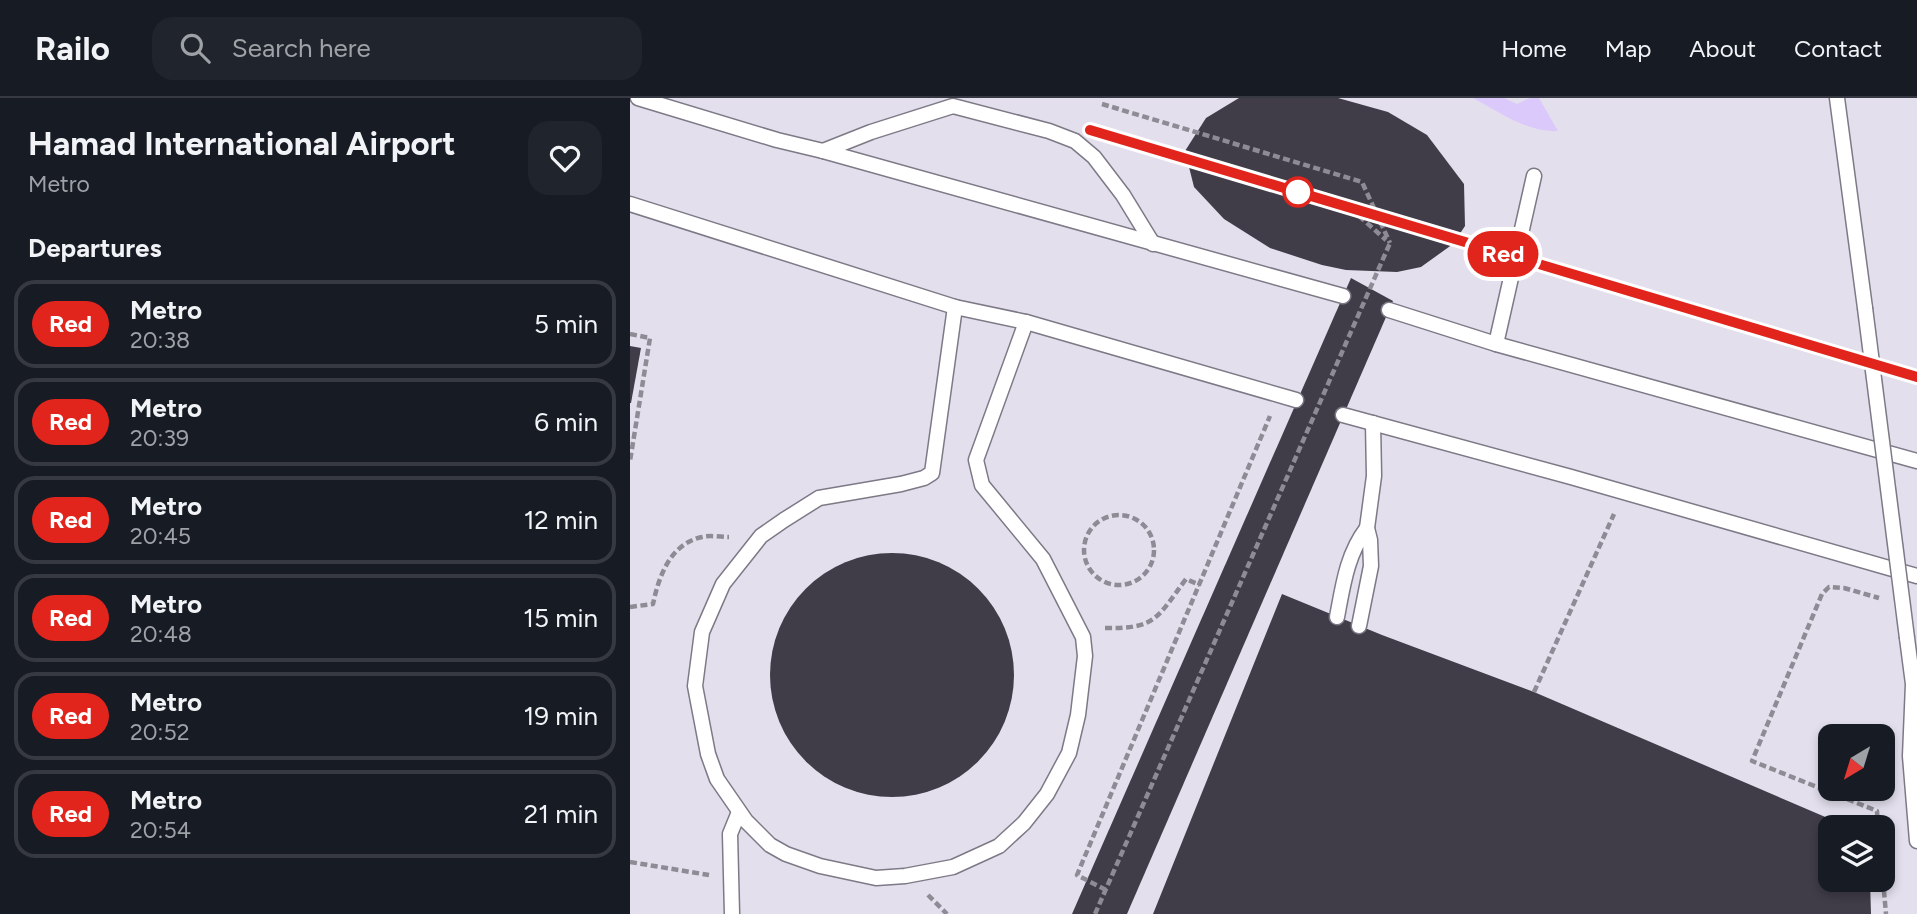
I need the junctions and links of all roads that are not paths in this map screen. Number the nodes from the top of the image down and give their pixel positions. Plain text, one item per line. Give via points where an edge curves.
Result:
1 (638, 98) edge
2 (1837, 98) edge
3 (823, 151) junction
4 (1534, 176) dead end
5 (630, 204) edge
6 (1153, 243) junction
7 (1343, 296) dead end
8 (955, 307) junction
9 (1389, 310) dead end
10 (1026, 322) junction
11 (1496, 344) junction
12 (1296, 400) dead end
13 (1343, 415) dead end
14 (1373, 423) junction
15 (1917, 461) edge
16 (1367, 528) junction
17 (1917, 576) edge
18 (1337, 617) dead end
19 (1359, 626) dead end
20 (1915, 689) edge
21 (739, 812) junction
22 (1917, 841) edge
23 (732, 914) edge

1 - 3 lane
2 - 20 lane, bridge
3 - 6 lane
3 - 6 lane via 953,106 1049,131 1075,141 1094,157
4 - 11 lane
5 - 8 lane
6 - 7 lane
8 - 10 lane
8 - 21 lane via 932,473 901,484 819,498 761,537 723,584 712,608 702,632 695,686 708,754 717,779
9 - 11 lane
10 - 12 lane
10 - 21 lane via 976,460 982,485 1043,559 1083,637 1078,715 1069,752 1056,779 1024,823 999,846 953,867 905,876 876,878 786,854 758,834
11 - 15 lane
13 - 14 lane
14 - 16 lane via 1374,476
14 - 17 lane
16 - 18 lane via 1353,550
16 - 19 lane via 1371,566
20 - 22 lane via 1910,756
21 - 23 lane via 730,834

